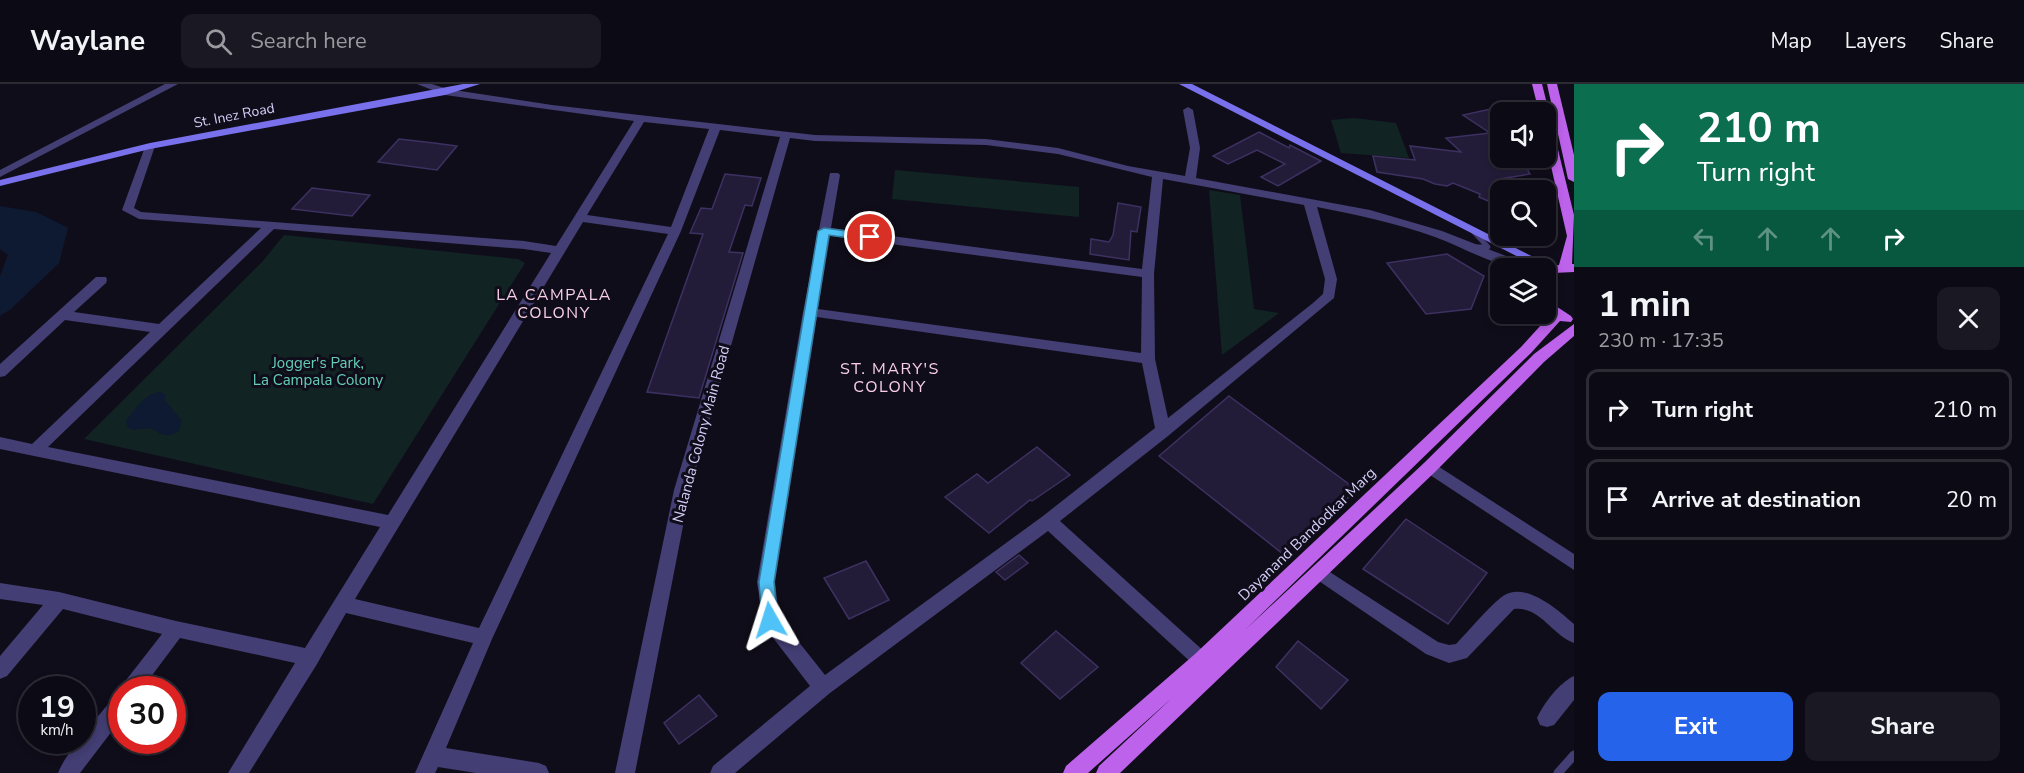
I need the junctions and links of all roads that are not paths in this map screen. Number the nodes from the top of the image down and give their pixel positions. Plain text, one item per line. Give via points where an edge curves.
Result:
1 (173, 84) edge
2 (422, 84) edge
3 (475, 84) edge
4 (1187, 84) edge
5 (1537, 84) edge
6 (1552, 84) edge
7 (445, 92) junction
8 (1542, 102) edge
9 (1188, 110) dead end
10 (641, 118) junction
11 (716, 126) junction
12 (786, 135) junction
13 (150, 146) junction
14 (1556, 162) edge
15 (0, 174) edge
16 (1158, 174) junction
17 (834, 175) dead end
18 (1574, 179) edge
19 (1190, 180) junction
20 (0, 183) edge
21 (1309, 201) junction
22 (581, 218) junction
23 (272, 224) junction
24 (1468, 227) junction
25 (675, 231) junction
26 (824, 231) junction
27 (1471, 247) junction
28 (557, 250) junction
29 (1500, 258) edge
30 (1526, 258) edge
31 (1569, 267) edge
32 (1148, 274) junction
33 (101, 280) dead end
34 (810, 312) junction
35 (1556, 312) edge
36 (1559, 314) junction
37 (61, 315) junction
38 (1574, 323) edge
39 (161, 329) junction
40 (1574, 329) edge
41 (1148, 359) junction
42 (0, 372) edge
43 (1163, 432) junction
44 (0, 443) edge
45 (35, 450) junction
46 (1430, 467) junction
47 (1049, 521) junction
48 (394, 523) junction
49 (1574, 563) edge
50 (1319, 572) junction
51 (0, 591) edge
52 (59, 600) junction
53 (342, 604) junction
54 (176, 629) junction
55 (1574, 635) edge
56 (484, 637) junction
57 (311, 658) junction
58 (1201, 660) junction
59 (0, 670) edge
60 (141, 676) edge
61 (1574, 685) edge
62 (823, 687) junction
63 (1547, 718) dead end
64 (108, 720) edge
65 (1574, 755) edge
66 (429, 764) edge
67 (68, 773) edge
68 (238, 773) edge
69 (539, 773) edge
70 (624, 773) edge
71 (720, 773) edge
72 (1073, 773) edge
73 (1106, 773) edge
74 (1558, 773) edge

1 - 15 street
2 - 7 street
3 - 7 main road, St. Inez Road
4 - 24 main road
5 - 8 main road
6 - 18 main road
7 - 10 street
7 - 13 main road, St. Inez Road
9 - 19 street via 1195,148
10 - 11 street
10 - 22 street
11 - 12 street
11 - 25 street
12 - 16 street via 986,142 1058,151
12 - 70 street, Nalanda Colony Main Road via 682,490
13 - 20 main road, St. Inez Road
13 - 23 street via 128,210 139,215
14 - 31 main road via 1574,236
16 - 19 street
16 - 32 street
17 - 26 street
19 - 21 street
21 - 27 street via 1366,213
21 - 43 street via 1331,279 1329,295
22 - 25 street
22 - 28 street
23 - 28 street
23 - 39 street
24 - 27 lane via 1488,247
24 - 30 main road
25 - 56 street
26 - 32 street
26 - 34 street
27 - 29 street
28 - 48 street
32 - 41 street
33 - 37 street
34 - 41 street
34 - 62 street via 766,582 770,620
35 - 36 main road
36 - 38 main road
36 - 58 main road, Dayanand Bandodkar Marg
37 - 39 street
37 - 42 street
39 - 45 street
40 - 46 main road via 1539,358
41 - 43 street
43 - 47 street
44 - 45 street
45 - 48 street
46 - 49 street
46 - 50 main road
47 - 58 street
47 - 62 street
48 - 53 street
50 - 55 street via 1432,648 1449,654 1461,652 1509,602 1517,599 1532,602
50 - 73 main road
51 - 52 street
52 - 54 street
52 - 59 street
53 - 56 street
53 - 57 street
54 - 57 street
54 - 60 street
56 - 66 street
57 - 68 street
58 - 72 main road, Dayanand Bandodkar Marg
61 - 63 street
62 - 71 street
64 - 67 street
65 - 74 lane
66 - 69 street

